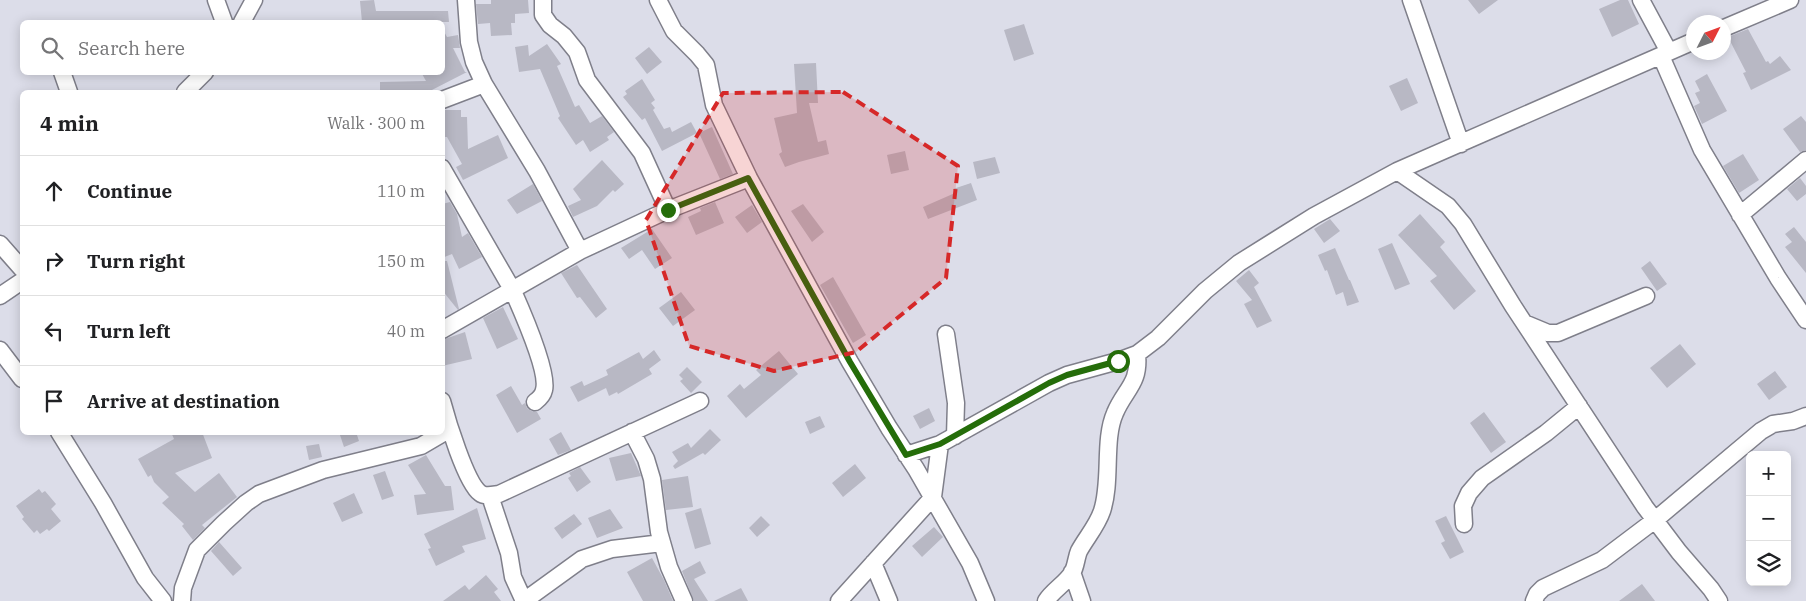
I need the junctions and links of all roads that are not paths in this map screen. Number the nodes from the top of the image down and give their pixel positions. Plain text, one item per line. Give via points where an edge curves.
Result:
1 (216, 0) edge
2 (254, 0) edge
3 (466, 0) edge
4 (544, 0) edge
5 (658, 0) edge
6 (1411, 0) edge
7 (1641, 0) edge
8 (1790, 0) edge
9 (223, 20) edge
10 (243, 20) edge
11 (1731, 25) edge
12 (1686, 45) edge
13 (1665, 54) junction
14 (63, 75) edge
15 (201, 75) edge
16 (484, 84) junction
17 (68, 90) edge
18 (187, 90) edge
19 (445, 99) edge
20 (1461, 144) junction
21 (1806, 160) edge
22 (1397, 171) junction
23 (445, 178) edge
24 (748, 178) junction
25 (668, 210) junction
26 (1740, 215) junction
27 (0, 244) edge
28 (580, 251) junction
29 (20, 267) edge
30 (20, 282) edge
31 (513, 291) junction
32 (0, 296) edge
33 (1646, 296) dead end
34 (1805, 315) edge
35 (1524, 323) junction
36 (445, 328) edge
37 (946, 334) dead end
38 (0, 350) edge
39 (1137, 354) junction
40 (20, 376) edge
41 (700, 401) dead end
42 (535, 402) dead end
43 (1579, 406) junction
44 (445, 412) edge
45 (1806, 416) edge
46 (450, 429) junction
47 (445, 432) edge
48 (632, 432) junction
49 (61, 435) edge
50 (440, 435) edge
51 (955, 436) junction
52 (940, 444) junction
53 (906, 455) junction
54 (490, 496) junction
55 (932, 497) junction
56 (1655, 520) junction
57 (1464, 524) dead end
58 (662, 543) junction
59 (873, 563) junction
60 (1072, 572) junction
61 (163, 601) edge
62 (182, 601) edge
63 (524, 601) edge
64 (684, 601) edge
65 (839, 601) edge
66 (889, 601) edge
67 (986, 601) edge
68 (1046, 601) edge
69 (1082, 601) edge
70 (1534, 601) edge
71 (1719, 601) edge

1 - 9 street
2 - 10 street
3 - 16 street via 469,42
4 - 25 street via 543,15 577,52 587,80 642,153
5 - 24 street via 674,31 706,65 714,105
6 - 20 street
7 - 13 street
8 - 11 street
12 - 13 street
13 - 20 street
13 - 26 street via 1702,150
14 - 17 street
15 - 18 street
16 - 19 street
16 - 28 street via 537,171
20 - 22 street
21 - 26 street
22 - 35 street via 1448,206 1463,224
22 - 39 street via 1314,216 1239,263
23 - 31 street
24 - 25 street
24 - 53 street via 850,362
25 - 28 street
26 - 34 street
27 - 29 street
28 - 31 street
30 - 32 street
31 - 36 street
31 - 42 street via 535,345 544,379 545,389
33 - 35 street via 1558,334
35 - 43 street
37 - 51 street via 956,403
38 - 40 street
39 - 51 street via 1049,383
39 - 60 street via 1136,375 1115,413 1110,430 1109,466 1102,512 1080,550
41 - 48 street
43 - 56 street
43 - 57 street via 1482,478 1466,500
44 - 46 street
45 - 56 street via 1772,424 1761,431
46 - 47 street
46 - 54 street via 473,486 481,494
48 - 54 street
48 - 58 street via 652,479
49 - 61 street via 145,578
50 - 62 street via 421,446 323,470 258,494 197,550 183,588
51 - 52 street
52 - 53 street
52 - 55 street
53 - 55 street
54 - 63 street via 509,553 513,577
55 - 59 street
55 - 67 street via 970,564
56 - 70 street via 1602,560 1543,588
56 - 71 street
58 - 63 street via 612,549 582,559
58 - 64 street
59 - 65 street
59 - 66 street
60 - 68 street
60 - 69 street

